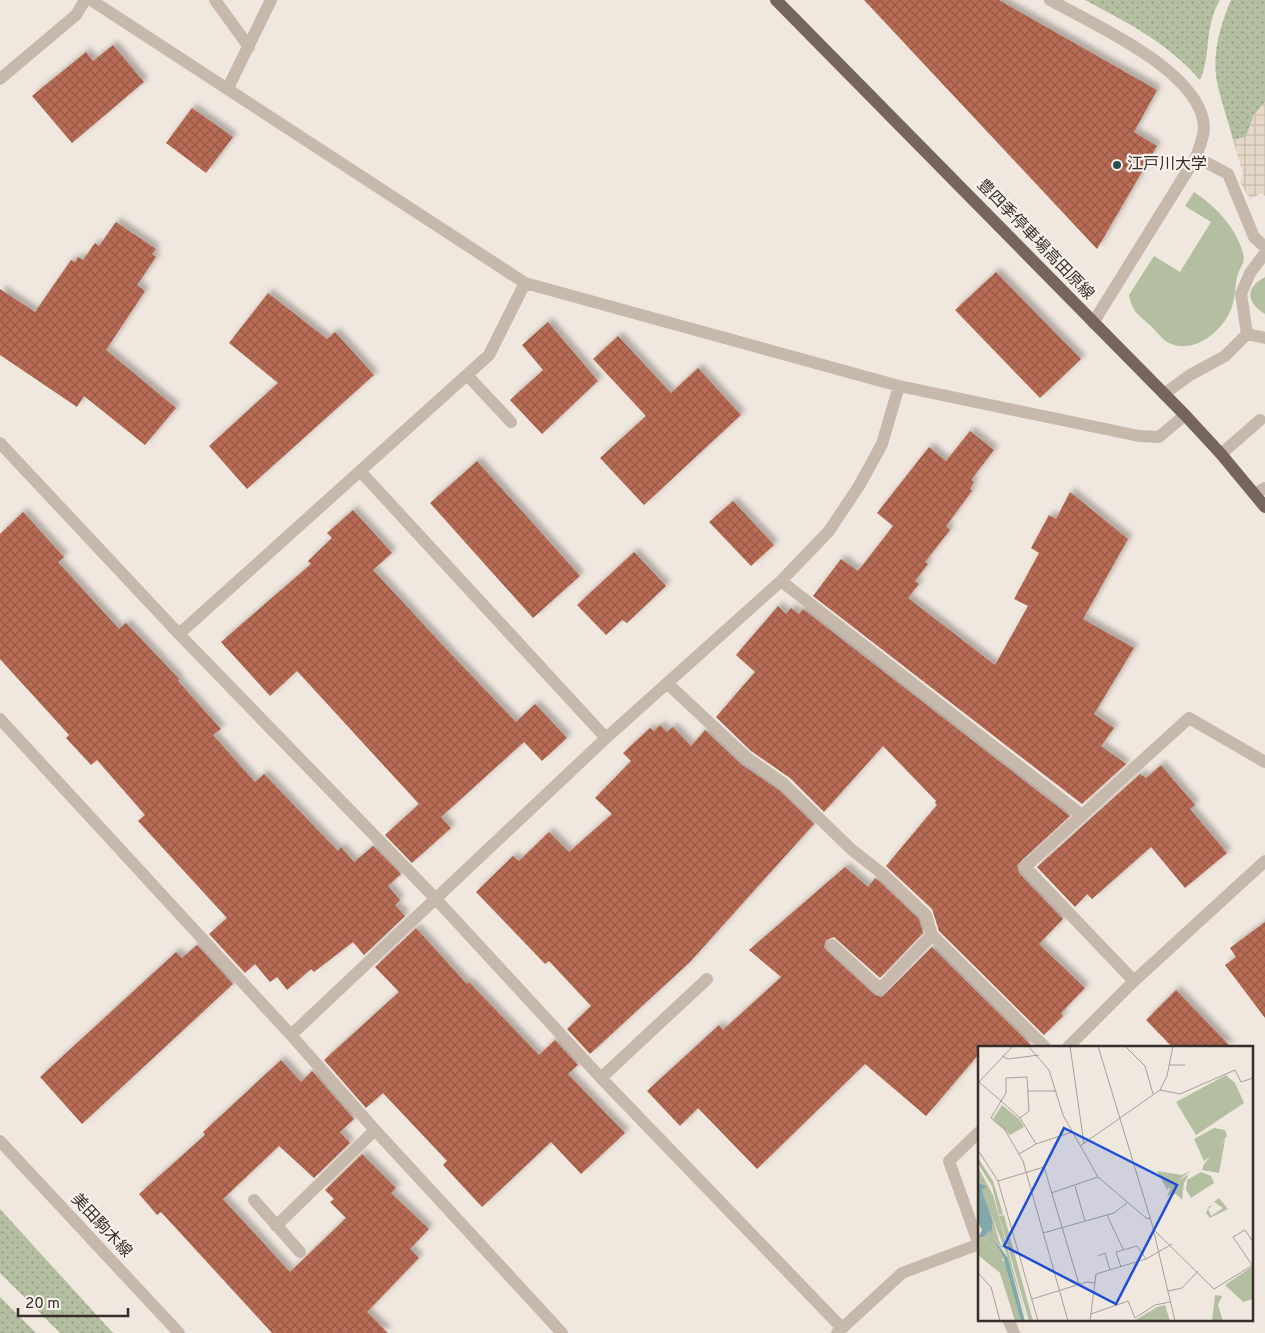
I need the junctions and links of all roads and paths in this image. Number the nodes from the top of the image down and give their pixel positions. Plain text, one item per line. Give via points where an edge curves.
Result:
1 (85, 0) edge
2 (91, 0) edge
3 (215, 0) edge
4 (271, 0) edge
5 (776, 0) edge
6 (1050, 0) edge
7 (249, 47) junction
8 (0, 79) edge
9 (228, 88) junction
10 (1196, 157) junction
11 (1265, 247) edge
12 (1265, 253) edge
13 (525, 283) junction
14 (1093, 322) junction
15 (1247, 334) junction
16 (1265, 338) edge
17 (467, 375) junction
18 (899, 386) junction
19 (1164, 394) junction
20 (1185, 415) junction
21 (1260, 420) dead end
22 (511, 422) dead end
23 (0, 443) edge
24 (1221, 454) junction
25 (360, 471) junction
26 (1260, 491) edge
27 (1265, 508) edge
28 (781, 581) junction
29 (179, 634) junction
30 (668, 684) junction
31 (0, 719) edge
32 (606, 738) junction
33 (1265, 762) edge
34 (1082, 815) junction
35 (1265, 861) edge
36 (435, 898) junction
37 (932, 935) junction
38 (832, 945) dead end
39 (707, 979) dead end
40 (1134, 981) junction
41 (292, 1035) junction
42 (1044, 1046) edge
43 (1069, 1046) edge
44 (601, 1078) junction
45 (375, 1130) junction
46 (978, 1133) edge
47 (0, 1141) edge
48 (254, 1200) dead end
49 (276, 1226) junction
50 (978, 1242) edge
51 (978, 1245) edge
52 (300, 1252) dead end
53 (1008, 1320) edge
54 (840, 1331) edge
55 (179, 1333) edge
56 (562, 1333) edge
57 (1014, 1333) edge

1 - 8 street via 76,15
2 - 9 street
3 - 7 street
4 - 7 street
5 - 14 main road, 豊四季停車場高田原線
6 - 10 street via 1163,64 1191,92 1204,128
7 - 9 street
9 - 13 street
10 - 11 street via 1228,174 1254,237
10 - 14 street
12 - 15 street via 1250,273 1241,294
13 - 17 street via 489,356
13 - 18 street
14 - 19 main road, 豊四季停車場高田原線
15 - 16 street
15 - 19 street via 1225,356
17 - 22 street
17 - 25 street
18 - 20 street via 1140,436 1159,437
18 - 28 street via 882,444 859,486 829,531
19 - 20 main road, 豊四季停車場高田原線
20 - 24 main road, 豊四季停車場高田原線
21 - 24 street
23 - 29 street
24 - 26 main road, 豊四季停車場高田原線
25 - 29 street
25 - 32 street
26 - 27 main road, 豊四季停車場高田原線
28 - 30 street
28 - 34 street
29 - 36 street
30 - 32 street
30 - 37 street via 746,757 784,784 852,850 884,874 926,915
31 - 41 street
32 - 36 street
33 - 34 street via 1190,718
34 - 40 street via 1025,867
35 - 40 street
36 - 41 street
36 - 44 street
37 - 38 street via 880,989
37 - 42 street
39 - 44 street
40 - 43 street
41 - 45 street
44 - 54 street
45 - 49 street
45 - 56 street
46 - 50 street via 949,1161
47 - 55 street, 美田駒木線
48 - 49 street
49 - 52 street
51 - 54 street via 902,1273
53 - 57 street

